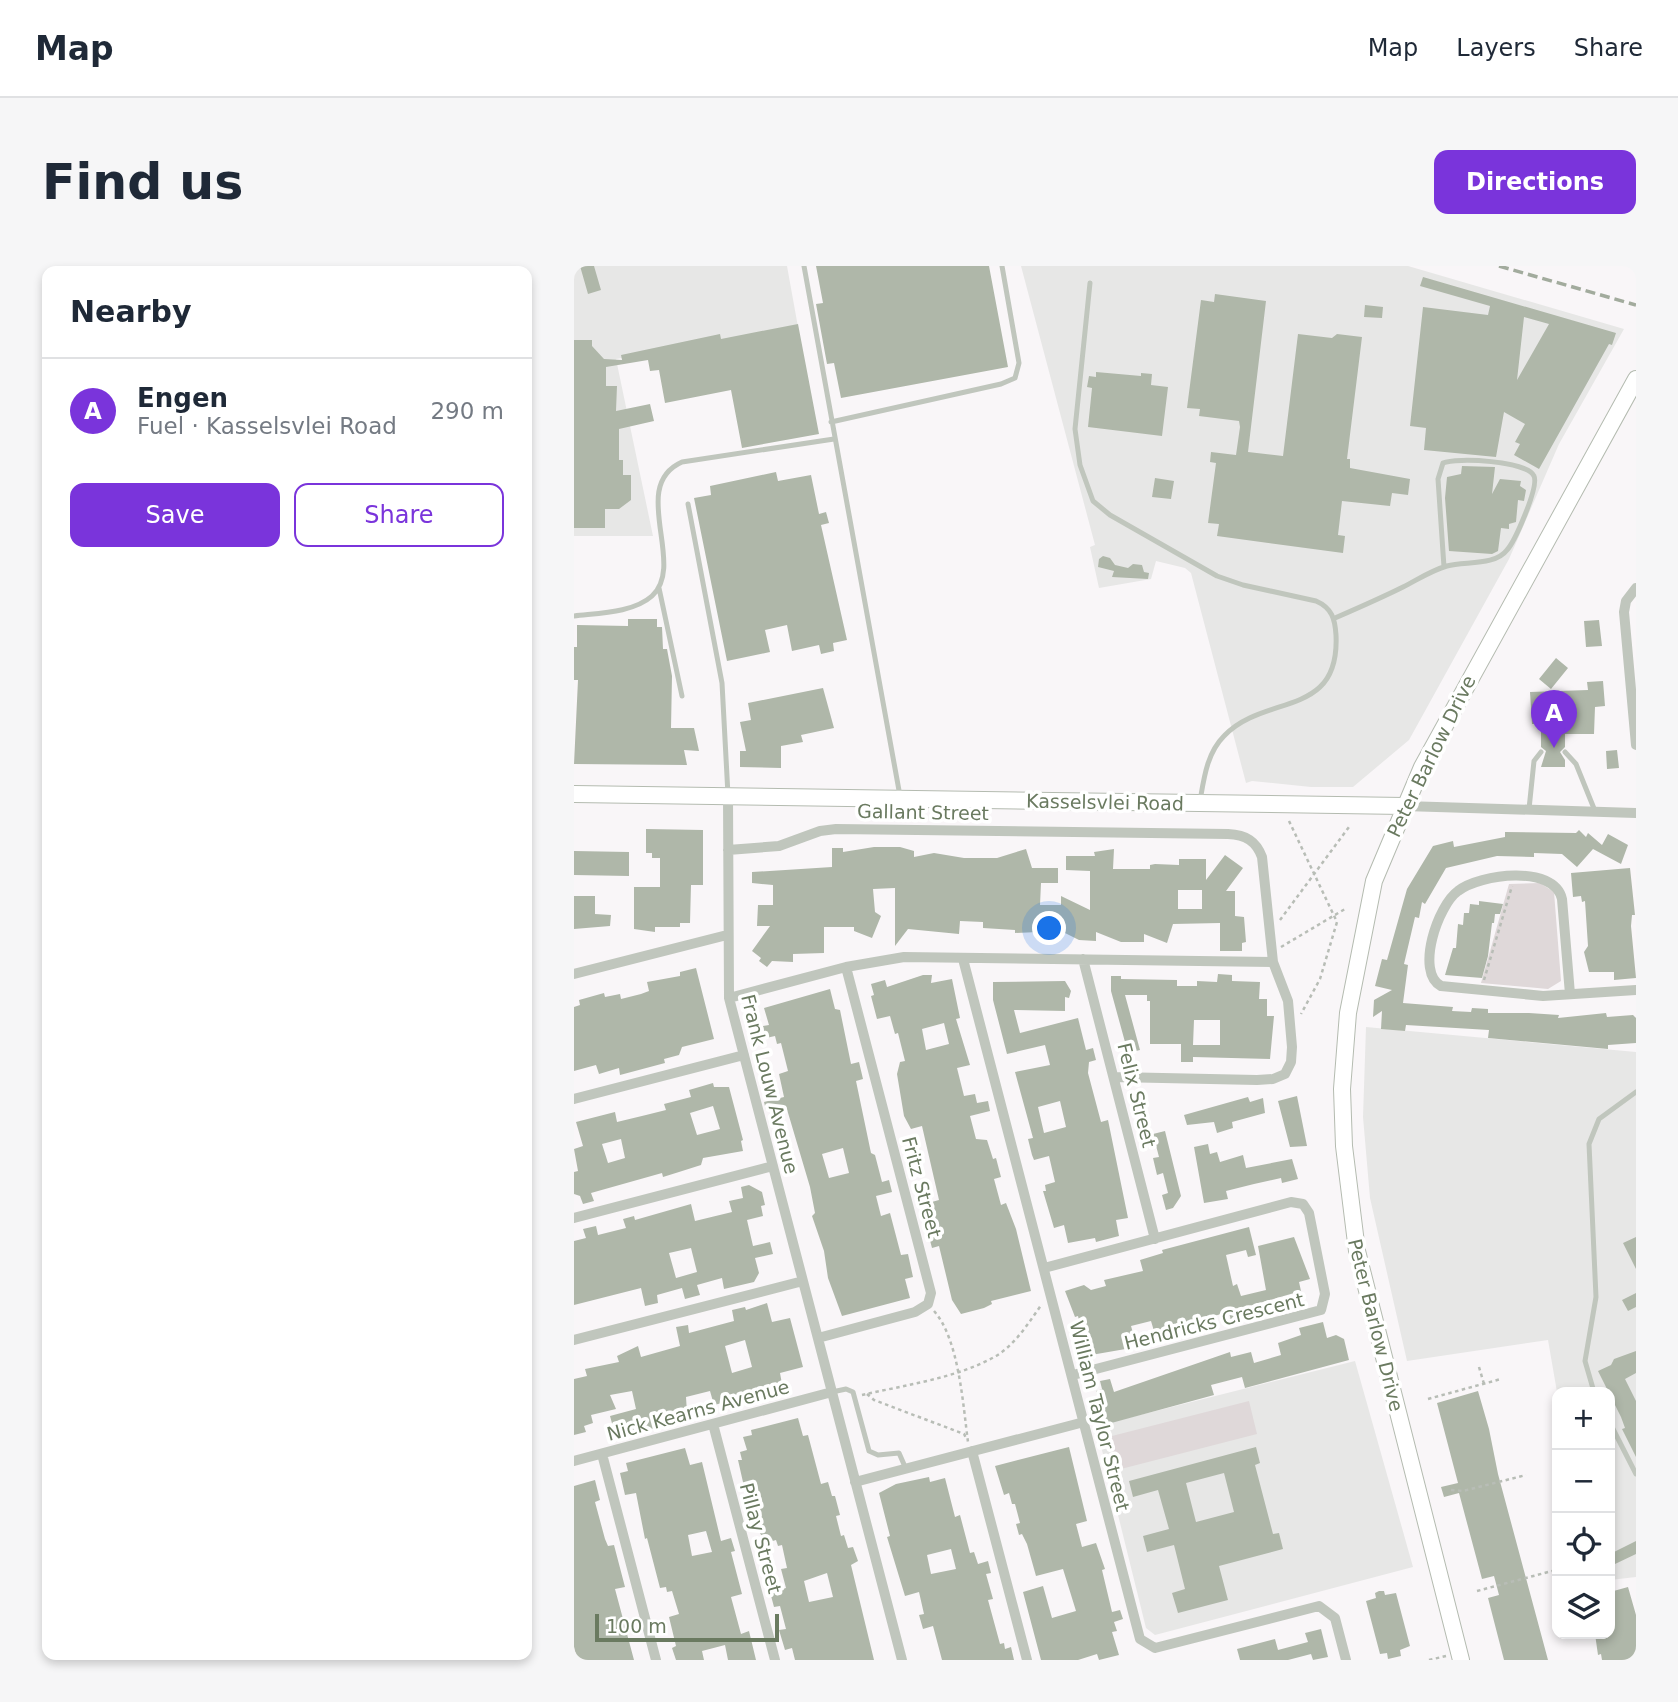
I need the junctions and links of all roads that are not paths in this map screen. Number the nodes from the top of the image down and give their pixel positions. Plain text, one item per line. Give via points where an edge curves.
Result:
1 (804, 266) edge
2 (1002, 266) edge
3 (1090, 283) dead end
4 (1636, 379) edge
5 (831, 422) junction
6 (834, 439) junction
7 (688, 505) dead end
8 (1444, 567) junction
9 (659, 588) junction
10 (1636, 588) edge
11 (574, 615) edge
12 (1335, 618) junction
13 (681, 696) dead end
14 (1635, 733) edge
15 (1636, 746) edge
16 (1541, 752) dead end
17 (1565, 752) dead end
18 (574, 794) edge
19 (728, 797) junction
20 (901, 799) junction
21 (1199, 804) junction
22 (1404, 806) junction
23 (1529, 809) junction
24 (1595, 811) junction
25 (1636, 813) edge
26 (728, 850) junction
27 (727, 935) junction
28 (963, 958) junction
29 (1083, 959) junction
30 (1273, 962) junction
31 (846, 967) junction
32 (574, 974) edge
33 (1636, 989) edge
34 (1570, 994) junction
35 (729, 998) junction
36 (744, 1055) junction
37 (1115, 1077) junction
38 (1636, 1092) edge
39 (574, 1099) edge
40 (773, 1166) junction
41 (574, 1218) edge
42 (1155, 1239) junction
43 (1044, 1268) junction
44 (803, 1281) junction
45 (818, 1338) junction
46 (574, 1340) edge
47 (1073, 1375) junction
48 (1593, 1387) edge
49 (832, 1392) junction
50 (1084, 1422) junction
51 (713, 1424) junction
52 (1615, 1433) edge
53 (970, 1447) junction
54 (602, 1454) junction
55 (574, 1461) edge
56 (906, 1469) junction
57 (1636, 1474) edge
58 (855, 1482) junction
59 (1460, 1656) edge
60 (656, 1660) edge
61 (775, 1660) edge
62 (902, 1660) edge
63 (1027, 1660) edge
64 (1346, 1660) edge

1 - 5 lane
2 - 5 lane via 1019,363 1015,378
3 - 12 lane via 1075,429 1080,465 1093,500 1110,515 1217,576 1316,601
4 - 22 street, Peter Barlow Drive via 1451,711
5 - 6 lane
6 - 9 lane via 672,466 659,494 663,570
6 - 20 lane
7 - 19 lane, Frank Louw Avenue via 722,683
8 - 8 lane via 1488,560 1507,551 1533,492 1532,472 1520,465 1464,459 1443,463 1438,479
8 - 12 lane
9 - 11 lane via 642,603
9 - 13 lane
10 - 14 street via 1624,612
12 - 21 lane via 1337,655 1329,676 1299,702 1259,715 1225,734 1212,753
14 - 15 street
16 - 23 lane via 1534,761
17 - 24 lane via 1576,764
18 - 19 street, Kasselsvlei Road
19 - 20 street, Kasselsvlei Road
19 - 26 street, Frank Louw Avenue
20 - 21 street, Kasselsvlei Road
21 - 22 street, Kasselsvlei Road
22 - 23 street, Kasselsvlei Road
22 - 59 street, Peter Barlow Drive via 1374,881 1348,1013 1342,1089 1346,1181 1367,1300
23 - 24 street, Kasselsvlei Road
24 - 25 street, Kasselsvlei Road
26 - 27 street, Frank Louw Avenue
26 - 30 street, Gallant Street via 779,846 836,829 1242,836 1255,843 1262,858
27 - 32 street
27 - 35 street, Frank Louw Avenue
28 - 29 street
28 - 31 street via 904,957
28 - 43 street, William Taylor Street
29 - 30 street
29 - 37 street, Felix Street
30 - 37 street, Gallant Street via 1283,982 1291,1022 1291,1062 1285,1074 1257,1080
31 - 35 street
31 - 45 street, Fritz Street via 930,1287 928,1304 915,1312
33 - 34 street
34 - 34 street via 1543,996 1447,987 1432,979 1428,964 1445,906 1459,889 1475,883 1545,878 1559,889
35 - 36 street, Frank Louw Avenue
36 - 39 street
36 - 40 street, Frank Louw Avenue
37 - 42 street, Felix Street
38 - 48 lane via 1599,1119 1590,1138 1596,1297 1585,1361
40 - 41 street
40 - 44 street, Frank Louw Avenue
42 - 43 street, Hendricks Crescent
42 - 47 street, Hendricks Crescent via 1298,1202 1309,1213 1324,1307
43 - 47 street, William Taylor Street
44 - 45 street, Frank Louw Avenue
44 - 46 street
45 - 49 street, Frank Louw Avenue
47 - 50 street, William Taylor Street
49 - 51 street, Nick Kearns Avenue
49 - 56 lane via 850,1390 869,1451 874,1455 899,1453
49 - 58 street, Frank Louw Avenue
50 - 53 street
50 - 64 street, William Taylor Street via 1140,1640 1155,1648 1319,1606 1335,1618
51 - 54 street, Nick Kearns Avenue
51 - 61 street, Pillay Street
52 - 57 lane
53 - 56 street
53 - 63 street
54 - 55 street, Nick Kearns Avenue
54 - 60 street
56 - 58 street
58 - 62 street, Frank Louw Avenue

